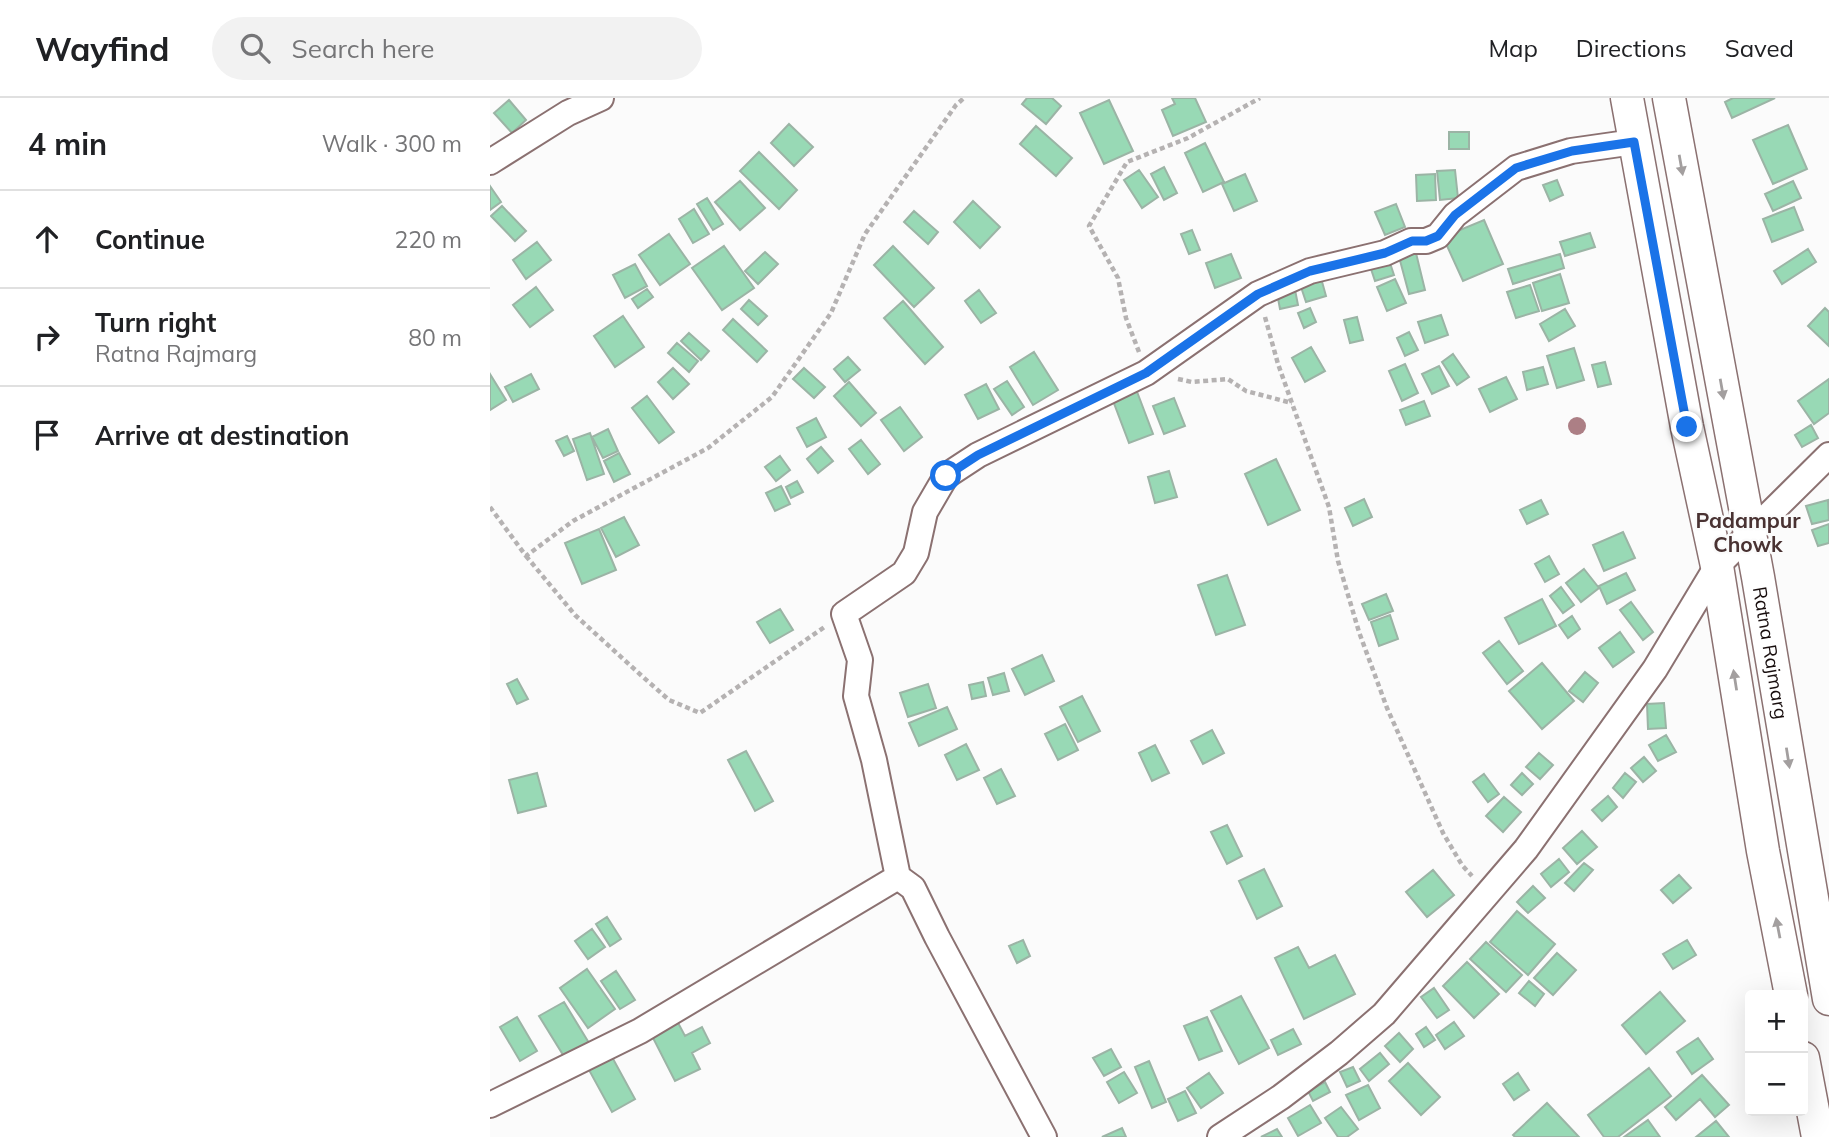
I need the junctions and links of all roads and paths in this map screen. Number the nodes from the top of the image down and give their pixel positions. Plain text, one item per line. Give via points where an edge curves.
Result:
1 (601, 98) edge
2 (964, 98) edge
3 (1260, 98) edge
4 (1627, 98) edge
5 (1669, 98) edge
6 (1634, 142) junction
7 (490, 162) edge
8 (1258, 294) junction
9 (1146, 373) junction
10 (1292, 402) junction
11 (1829, 455) edge
12 (490, 507) edge
13 (1748, 533) junction
14 (526, 556) junction
15 (1717, 566) junction
16 (844, 614) junction
17 (898, 877) junction
18 (1488, 892) junction
19 (1790, 990) edge
20 (1829, 999) edge
21 (1808, 1084) edge
22 (490, 1105) edge
23 (1044, 1137) edge
24 (1220, 1137) edge
25 (1818, 1137) edge

1 - 7 street
2 - 14 path via 864,234 831,313 772,397 708,448 573,521
3 - 9 path via 1188,138 1127,162 1089,226 1118,278 1126,318
4 - 6 main road, Ratna Rajmarg
5 -> 13 main road, Ratna Rajmarg
6 - 8 street via 1572,151 1516,168 1455,215 1438,236 1310,271
6 - 15 main road, Ratna Rajmarg
8 - 9 street
8 - 10 path
9 - 10 path via 1192,382 1228,379 1246,391
9 - 16 street via 978,455 946,476 925,512 916,553 904,573
10 - 18 path via 1329,507 1338,561 1359,632 1387,708 1443,833 1462,865
11 - 13 street
12 - 14 path
13 - 15 street
13 -> 20 main road, Ratna Rajmarg
14 - 16 path via 575,615 669,700 700,713
15 - 18 street via 1655,669 1526,849
19 -> 15 main road, Ratna Rajmarg
16 - 17 street via 860,660 856,696
17 - 22 street via 640,1031
17 - 23 street via 913,888
18 - 24 street via 1384,1014 1281,1097
21 - 25 main road

